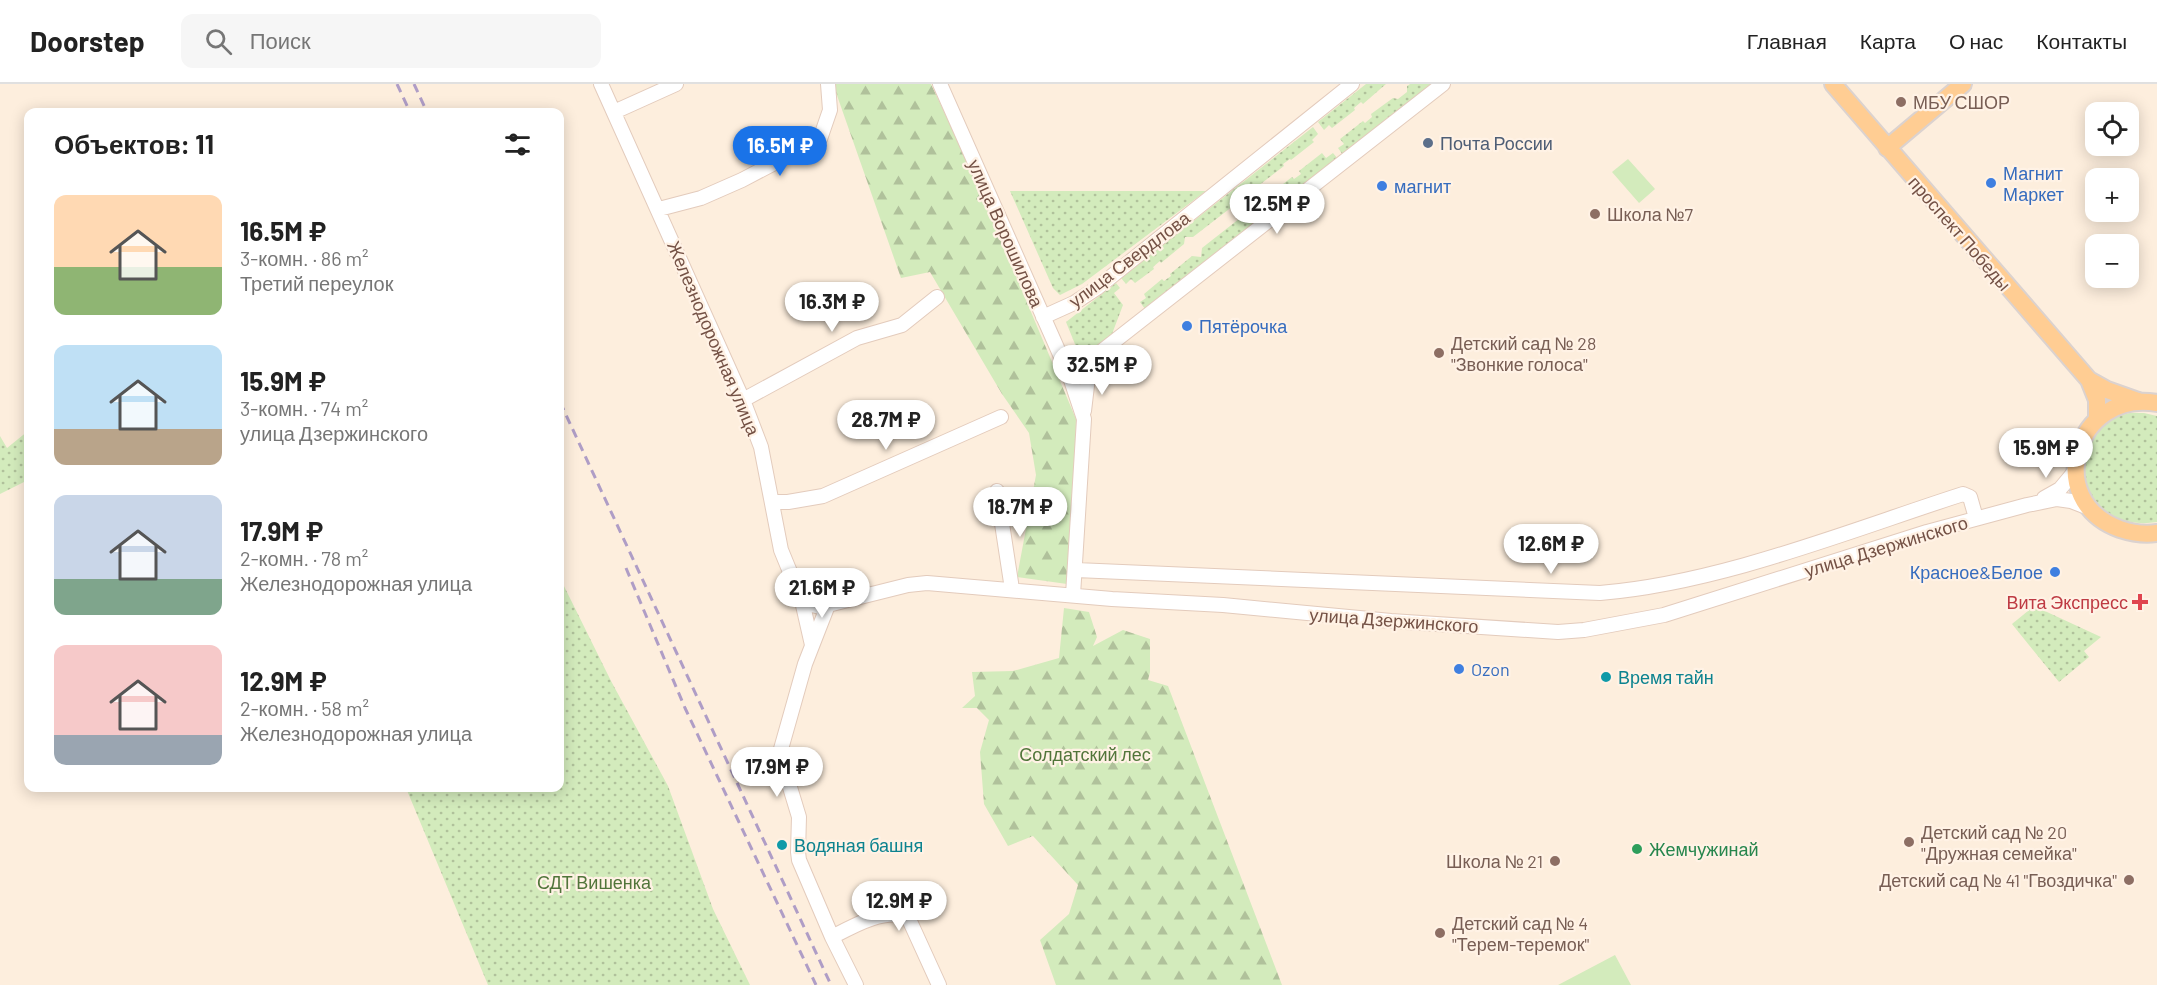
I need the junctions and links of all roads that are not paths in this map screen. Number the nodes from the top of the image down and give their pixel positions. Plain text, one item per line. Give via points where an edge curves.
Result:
1 (601, 84) edge
2 (676, 84) edge
3 (828, 84) edge
4 (940, 84) edge
5 (1352, 84) edge
6 (1443, 84) edge
7 (1833, 84) edge
8 (1963, 84) edge
9 (614, 112) junction
10 (1887, 148) junction
11 (659, 209) junction
12 (937, 297) dead end
13 (1043, 316) junction
14 (2089, 380) junction
15 (743, 400) junction
16 (2139, 401) junction
17 (2157, 403) edge
18 (1001, 417) dead end
19 (2097, 418) junction
20 (1084, 419) junction
21 (2075, 471) junction
22 (997, 491) dead end
23 (772, 501) junction
24 (2032, 504) junction
25 (2089, 508) junction
26 (1976, 518) junction
27 (2155, 533) edge
28 (1076, 570) junction
29 (1012, 589) junction
30 (1074, 595) junction
31 (802, 601) junction
32 (828, 605) junction
33 (812, 645) junction
34 (832, 937) junction
35 (856, 985) edge
36 (939, 985) edge

1 - 9 street, Железнодорожная улица
2 - 9 street
3 - 11 street via 830,110 820,138 742,180 701,198
4 - 13 street, улица Ворошилова
5 - 13 street, улица Свердлова via 1097,288 1058,312
6 - 20 street via 1093,358
7 - 10 main road, проспект Победы
8 - 10 main road
9 - 11 street, Железнодорожная улица
10 - 14 main road, проспект Победы
11 - 15 street, Железнодорожная улица
12 - 15 street via 902,325 857,338
13 - 20 street, улица Ворошилова
14 - 16 main road, проспект Победы
14 - 19 main road, проспект Победы via 2097,400
15 - 23 street, Железнодорожная улица via 761,447
16 - 17 main road
16 - 19 main road
18 - 23 street via 823,496
19 - 21 main road via 2079,445
20 - 28 street, улица Ворошилова
21 - 24 street, улица Дзержинского via 2060,489
21 - 25 main road
22 - 29 street
23 - 31 street, Железнодорожная улица via 780,550
24 - 25 street, улица Дзержинского via 2057,499
24 - 26 street, улица Дзержинского
25 - 27 main road via 2111,526
26 - 28 street, улица Дзержинского via 1970,497 1963,494 1717,572 1640,589 1600,593
26 - 30 street, улица Дзержинского via 1664,615 1584,630 1558,632 1391,621
28 - 30 street, улица Ворошилова
29 - 30 street, улица Дзержинского
29 - 32 street, улица Дзержинского via 927,583
31 - 32 street, улица Дзержинского via 813,606
31 - 33 street, Железнодорожная улица
32 - 33 street
33 - 34 street via 783,736 782,761 799,817 800,860
34 - 35 street
34 - 36 street via 860,923 892,914 908,917

